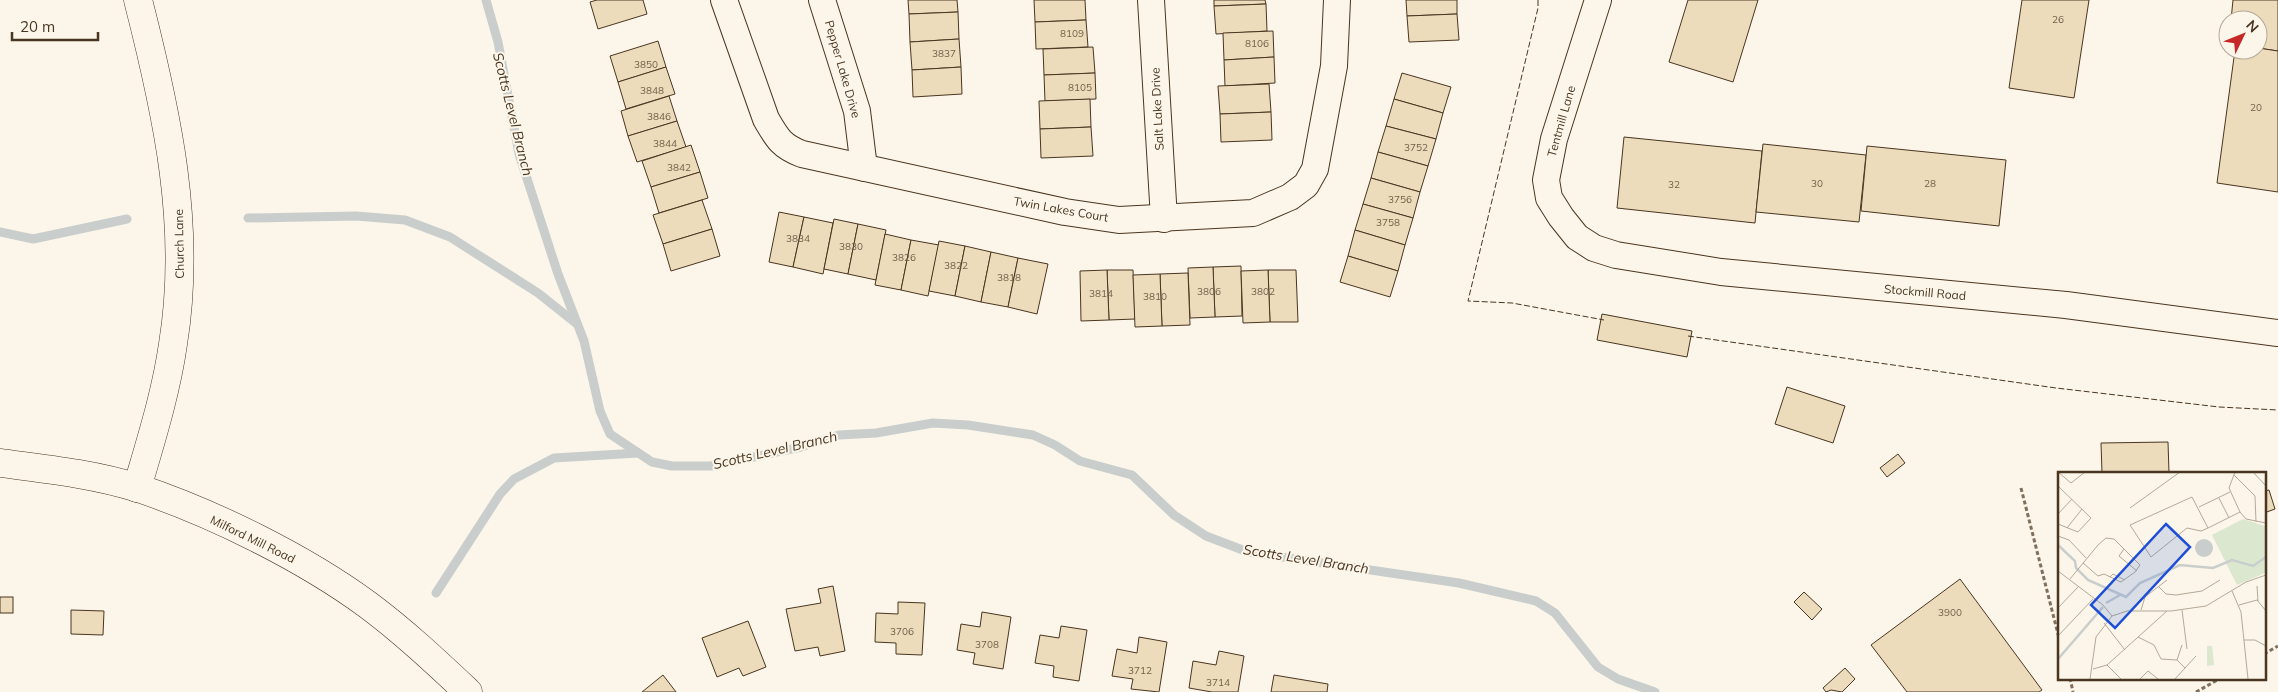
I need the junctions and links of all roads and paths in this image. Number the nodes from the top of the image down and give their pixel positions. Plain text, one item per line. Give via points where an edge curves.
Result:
1 (138, 0) edge
2 (724, 0) edge
3 (822, 0) edge
4 (1151, 0) edge
5 (1337, 0) edge
6 (1598, 0) edge
7 (864, 168) junction
8 (1164, 219) junction
9 (1577, 237) joint
10 (2278, 333) edge
11 (0, 463) edge
12 (137, 488) junction
13 (2021, 488) dead end
14 (2058, 634) edge
15 (2278, 646) edge
16 (2266, 653) edge
17 (2217, 680) edge
18 (468, 692) edge
19 (2196, 692) edge

1 - 12 main road, Church Lane via 170,136 178,195 180,289 174,344 161,406
2 - 7 street, Twin Lakes Court via 766,119 776,137 786,148 802,154
3 - 7 street, Pepper Lake Drive via 857,111
4 - 8 street, Salt Lake Drive
5 - 8 street, Twin Lakes Court via 1334,66 1315,169 1306,185 1290,197 1253,213
6 - 9 street, Tentmill Lane via 1554,139 1546,180 1549,198
7 - 8 street, Twin Lakes Court via 1065,212 1118,220
9 - 10 street, Stockmill Road via 1594,248 1616,255 1721,272 2066,305
11 - 12 main road, Milford Mill Road via 42,468
12 - 18 main road, Milford Mill Road via 251,536 323,575 413,642
13 - 14 path
15 - 16 path
17 - 19 path

